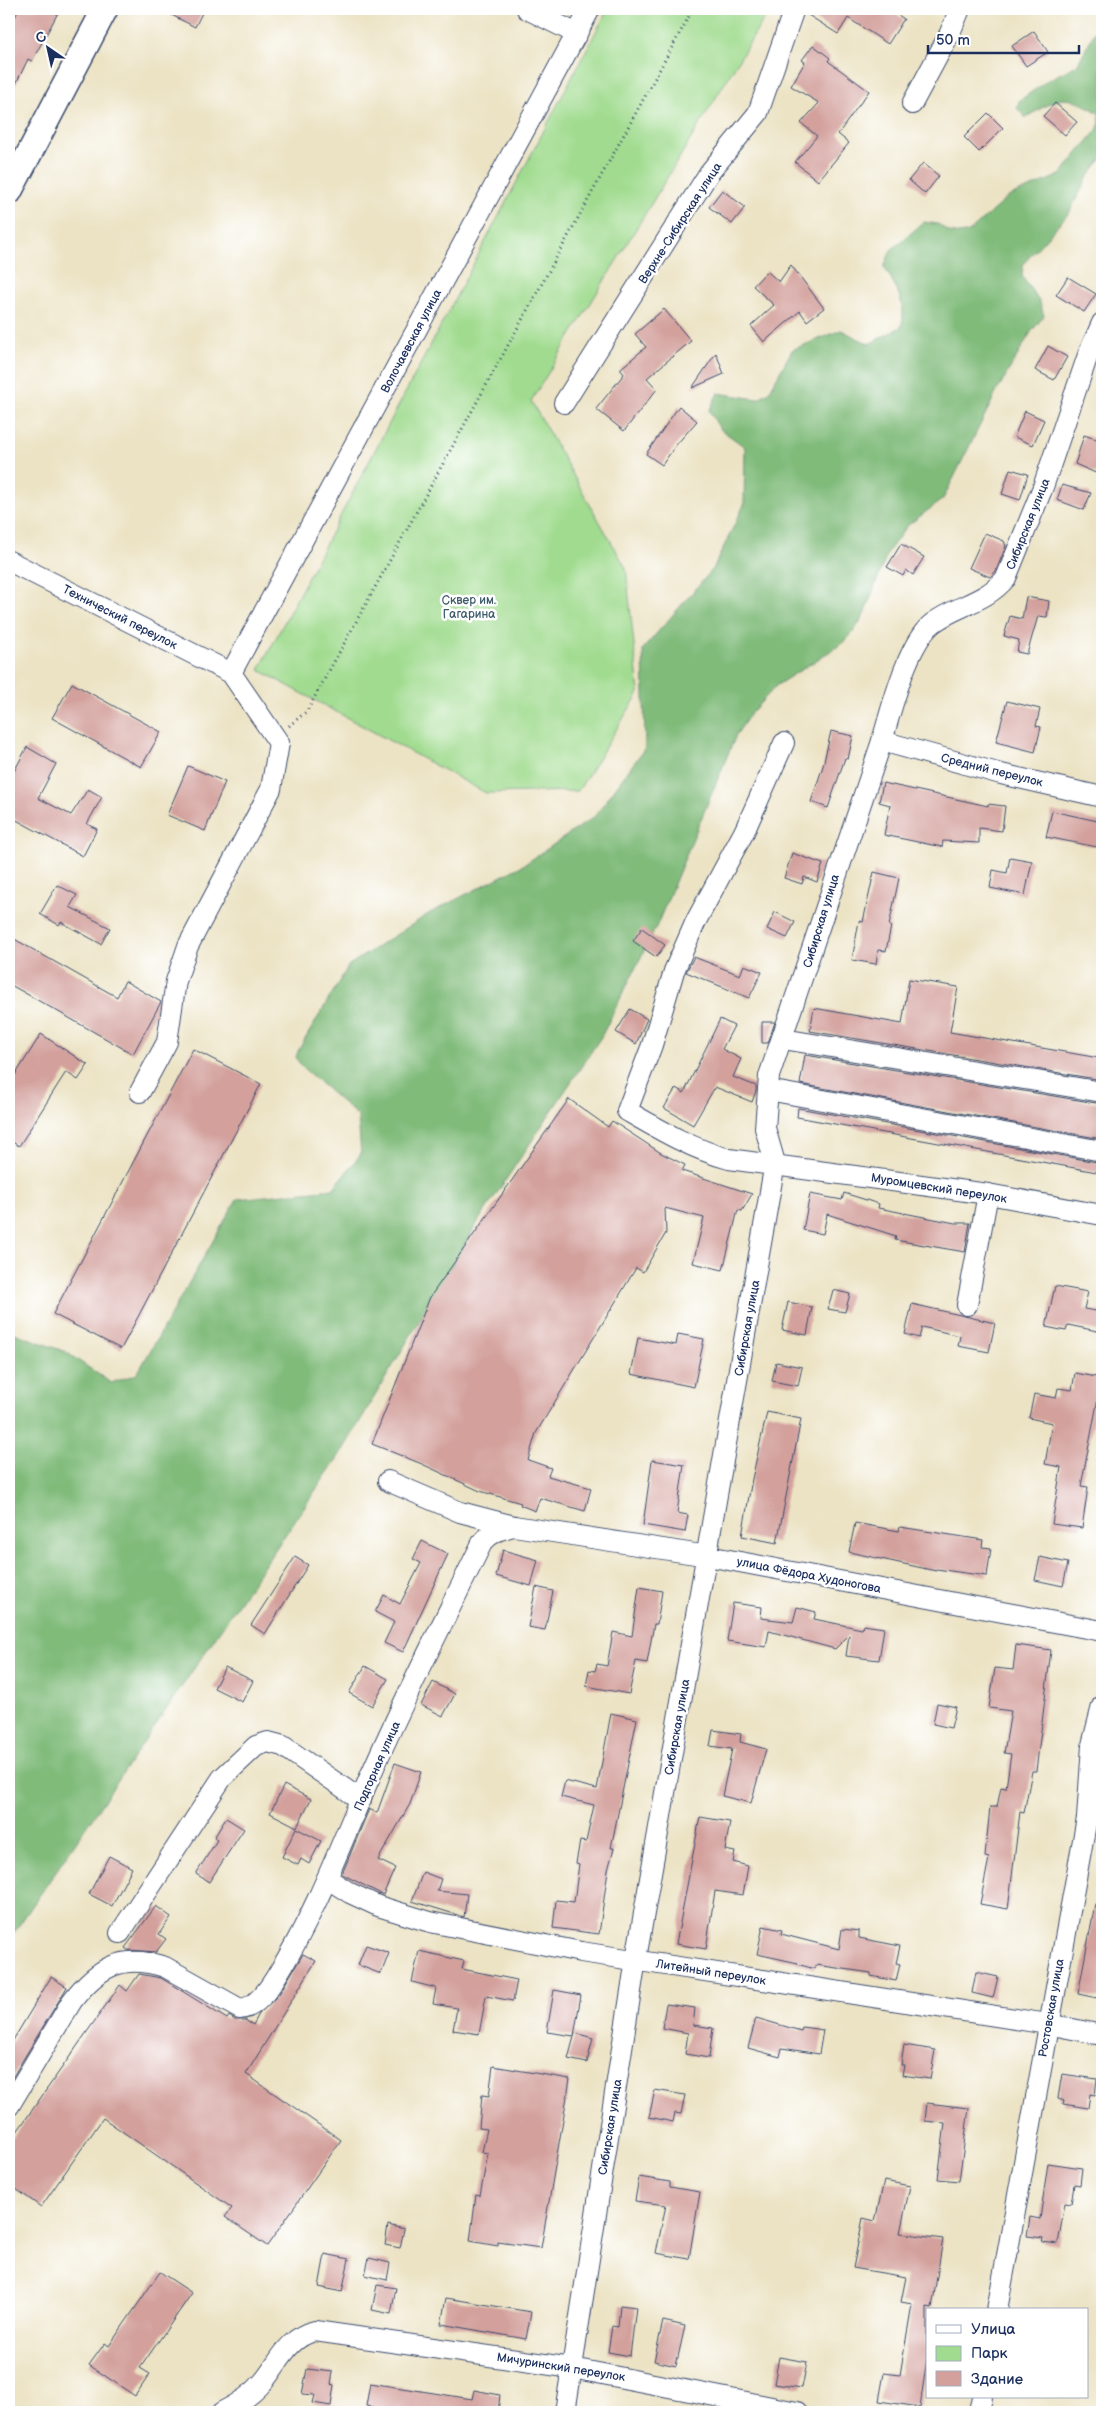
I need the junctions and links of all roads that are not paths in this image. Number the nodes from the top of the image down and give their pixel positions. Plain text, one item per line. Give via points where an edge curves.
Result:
1 (105, 9) edge
2 (527, 9) edge
3 (590, 9) edge
4 (794, 9) edge
5 (960, 9) edge
6 (576, 34) junction
7 (912, 104) dead end
8 (9, 192) edge
9 (1102, 323) edge
10 (564, 403) dead end
11 (9, 561) edge
12 (231, 674) junction
13 (882, 741) junction
14 (784, 743) dead end
15 (1102, 797) edge
16 (783, 1039) junction
17 (768, 1090) junction
18 (140, 1092) dead end
19 (1102, 1092) edge
20 (1102, 1151) edge
21 (775, 1163) junction
22 (988, 1194) junction
23 (1102, 1215) edge
24 (967, 1305) dead end
25 (388, 1482) dead end
26 (514, 1526) junction
27 (708, 1556) junction
28 (1102, 1631) edge
29 (1102, 1706) edge
30 (361, 1800) junction
31 (328, 1879) junction
32 (120, 1933) dead end
33 (636, 1960) junction
34 (1048, 2024) junction
35 (1102, 2035) edge
36 (9, 2106) edge
37 (997, 2308) edge
38 (572, 2368) junction
39 (982, 2398) edge
40 (222, 2412) edge
41 (565, 2412) edge
42 (797, 2412) edge
43 (979, 2412) edge

1 - 8 main road
2 - 6 street
3 - 6 street, Волочаевская улица
4 - 10 street, Верхне-Сибирская улица via 758,113 710,173
5 - 7 street
6 - 12 street, Волочаевская улица
9 - 13 street, Сибирская улица via 1043,487 1006,578 986,597 933,623 924,633 898,686
11 - 12 street, Технический переулок
12 - 18 street via 276,737 279,747 271,790 188,946 176,980 167,1042
13 - 15 street, Средний переулок via 1001,774
13 - 16 street, Сибирская улица
14 - 21 street, Муромцевский переулок via 744,832 674,971 628,1111 710,1153 729,1159
16 - 17 street, Сибирская улица
16 - 19 street
17 - 20 street
17 - 21 street, Сибирская улица via 765,1128
21 - 22 street, Муромцевский переулок
21 - 27 street, Сибирская улица
22 - 23 street, Муромцевский переулок
22 - 24 street
25 - 26 street, улица Фёдора Худоногова via 460,1512
26 - 27 street, улица Фёдора Худоногова
26 - 30 street, Подгорная улица via 500,1529 482,1543
27 - 28 street, улица Фёдора Худоногова
27 - 33 street, Сибирская улица
29 - 34 street, Ростовская улица via 1092,1745 1086,1818
30 - 31 street, Подгорная улица
30 - 32 street via 283,1746 268,1742 256,1746 222,1778
31 - 33 street, Литейный переулок via 378,1906 430,1922
31 - 36 street, Подгорная улица via 276,1978 258,2001 240,2009 152,1963 115,1965 103,1969 84,1985 72,2001
33 - 34 street, Литейный переулок
33 - 38 street, Сибирская улица
34 - 35 street, Литейный переулок
34 - 37 street, Ростовская улица
38 - 40 street, Мичуринский переулок via 322,2332 306,2333 291,2344 262,2384
38 - 41 street, Сибирская улица
38 - 42 street, Мичуринский переулок
39 - 43 street

